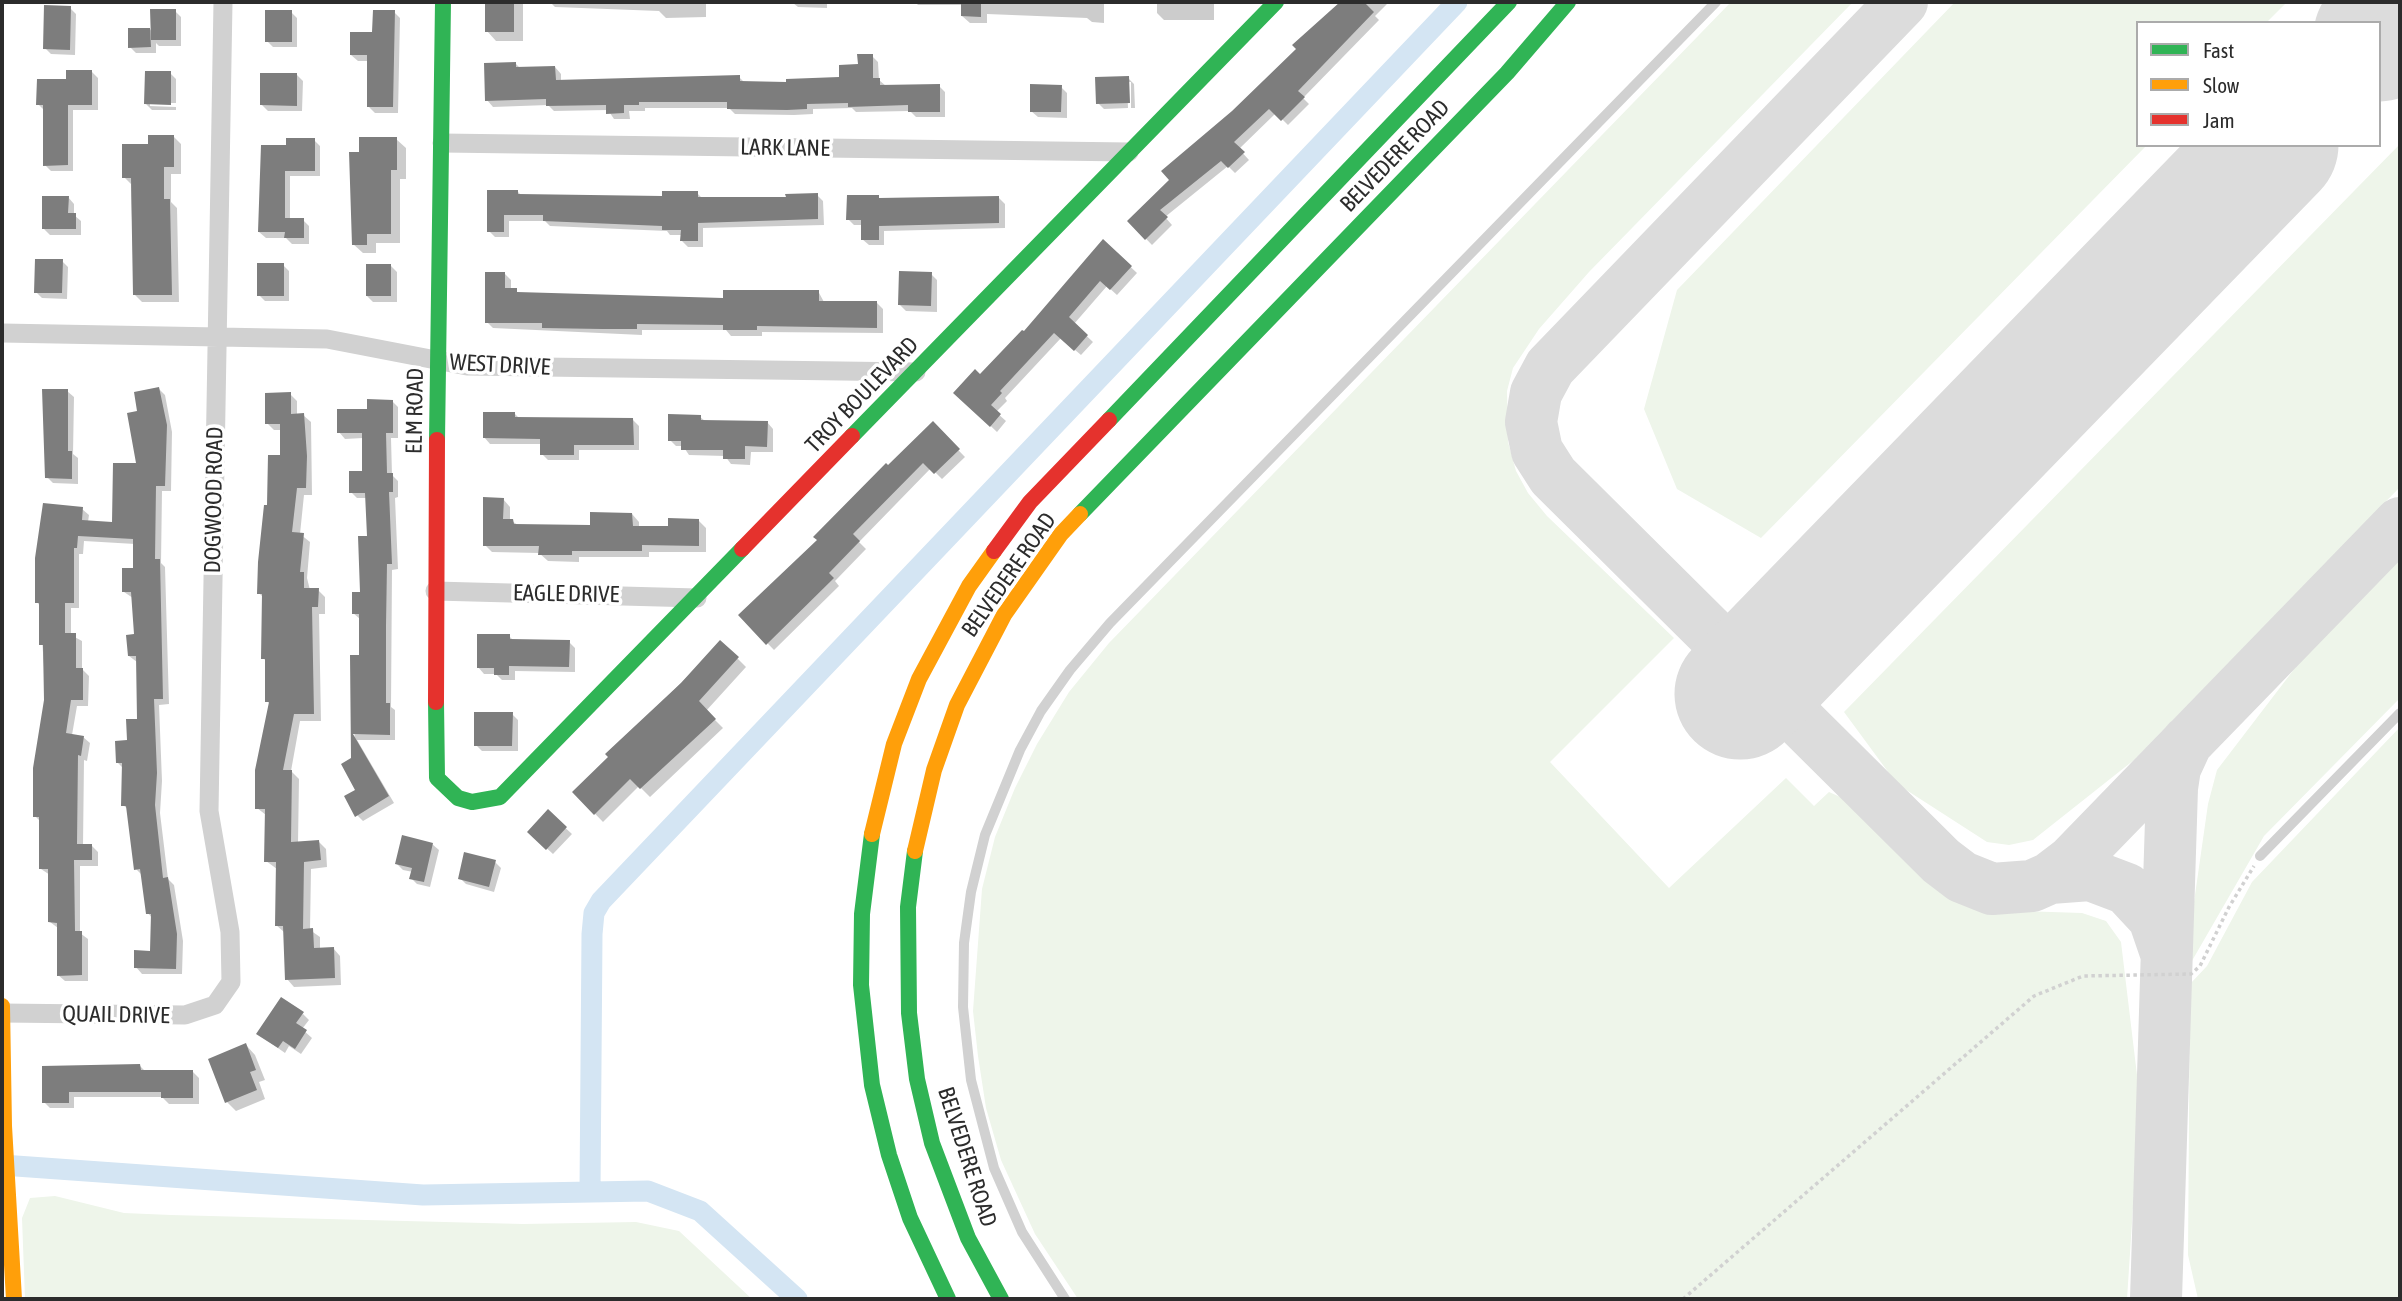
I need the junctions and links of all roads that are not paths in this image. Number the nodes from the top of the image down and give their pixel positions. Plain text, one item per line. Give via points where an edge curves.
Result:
1 (223, 2) edge
2 (443, 2) edge
3 (1276, 2) edge
4 (1509, 2) edge
5 (1568, 2) edge
6 (1716, 2) edge
7 (442, 143) junction
8 (1129, 152) junction
9 (1267, 273) junction
10 (1290, 297) junction
11 (2, 333) edge
12 (216, 337) junction
13 (439, 362) junction
14 (916, 372) junction
15 (435, 591) junction
16 (697, 598) junction
17 (2400, 713) edge
18 (471, 802) joint
19 (2260, 856) road end
20 (225, 995) joint
21 (2, 1006) edge
22 (2, 1013) edge
23 (14, 1299) edge
24 (948, 1299) edge
25 (1002, 1299) edge
26 (1065, 1299) edge

1 - 12 street, DOGWOOD ROAD
2 - 7 main road, ELM ROAD
3 - 8 main road, TROY BOULEVARD
4 - 9 main road, BELVEDERE ROAD
5 - 10 main road, BELVEDERE ROAD via 1507,74
6 - 26 lane via 1110,622 1041,711 1020,750 985,835 971,892 963,1007 971,1080 994,1168 1022,1232
7 - 8 street, LARK LANE
7 - 13 main road, ELM ROAD
8 - 14 main road, TROY BOULEVARD
9 - 10 main road
9 - 24 main road, BELVEDERE ROAD via 1077,452 1008,528 934,647 894,744 865,878 863,1018 872,1085 889,1155 910,1218
10 - 25 main road, BELVEDERE ROAD via 1110,481 1039,562 971,674 934,769 917,837 908,907 912,1046 924,1111 943,1174 968,1238
11 - 12 street, WEST DRIVE
12 - 13 street, WEST DRIVE via 327,339
12 - 20 street, DOGWOOD ROAD via 209,811 230,932 233,968
13 - 14 street, WEST DRIVE
13 - 15 main road, ELM ROAD
14 - 16 main road, TROY BOULEVARD
15 - 16 street, EAGLE DRIVE
15 - 18 main road, ELM ROAD via 438,778 458,798
16 - 18 main road, TROY BOULEVARD via 500,797
17 - 19 lane
20 - 22 street, QUAIL DRIVE via 215,1005 185,1016
21 - 22 main road
22 - 23 main road

